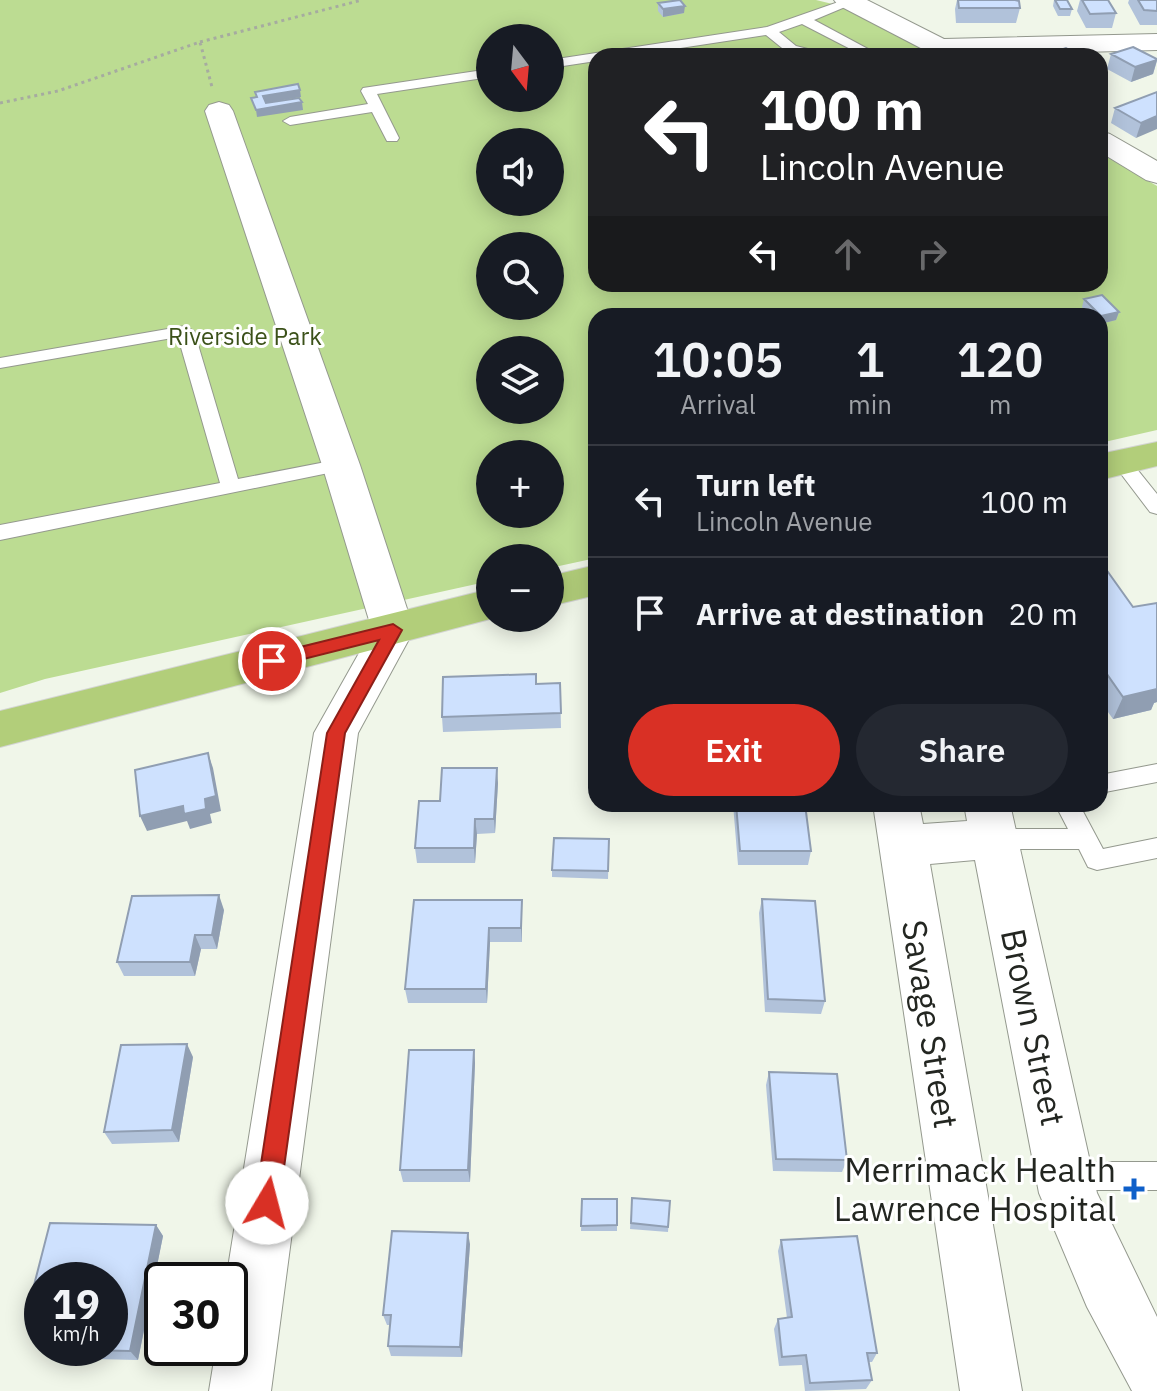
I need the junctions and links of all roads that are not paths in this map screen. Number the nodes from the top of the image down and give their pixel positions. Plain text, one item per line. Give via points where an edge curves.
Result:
1 (860, 4) edge
2 (803, 19) junction
3 (769, 31) junction
4 (1157, 42) edge
5 (653, 48) edge
6 (791, 48) edge
7 (859, 48) edge
8 (944, 48) edge
9 (1019, 48) edge
10 (588, 58) edge
11 (564, 62) edge
12 (476, 75) edge
13 (377, 107) junction
14 (219, 111) road end
15 (290, 121) dead end
16 (392, 138) dead end
17 (1108, 145) edge
18 (1157, 174) edge
19 (0, 363) edge
20 (1126, 461) edge
21 (341, 465) junction
22 (231, 488) junction
23 (1157, 507) edge
24 (0, 532) edge
25 (588, 582) edge
26 (564, 588) edge
27 (476, 608) edge
28 (393, 630) junction
29 (0, 729) edge
30 (1157, 773) edge
31 (1108, 782) edge
32 (1071, 812) edge
33 (991, 822) edge
34 (899, 825) edge
35 (1085, 839) junction
36 (1157, 848) edge
37 (1065, 1176) junction
38 (1157, 1176) edge
39 (1157, 1375) edge
40 (240, 1391) edge
41 (991, 1391) edge

1 - 2 lane
1 - 8 street
2 - 3 lane
2 - 7 lane
3 - 5 lane
3 - 6 lane
4 - 9 street
10 - 11 lane
12 - 13 lane via 368,91
13 - 15 lane
13 - 16 lane
14 - 21 street
17 - 18 street
19 - 22 lane via 185,331
20 - 23 lane
21 - 22 lane
21 - 28 street
22 - 24 lane
25 - 26 main road
27 - 28 main road
28 - 29 main road
28 - 40 street via 336,733
30 - 31 lane
32 - 35 lane
33 - 34 street, Savage Street
33 - 35 lane
33 - 37 street, Brown Street
34 - 41 street, Savage Street
35 - 36 lane via 1097,860
37 - 38 lane
37 - 39 street, Brown Street via 1089,1248

